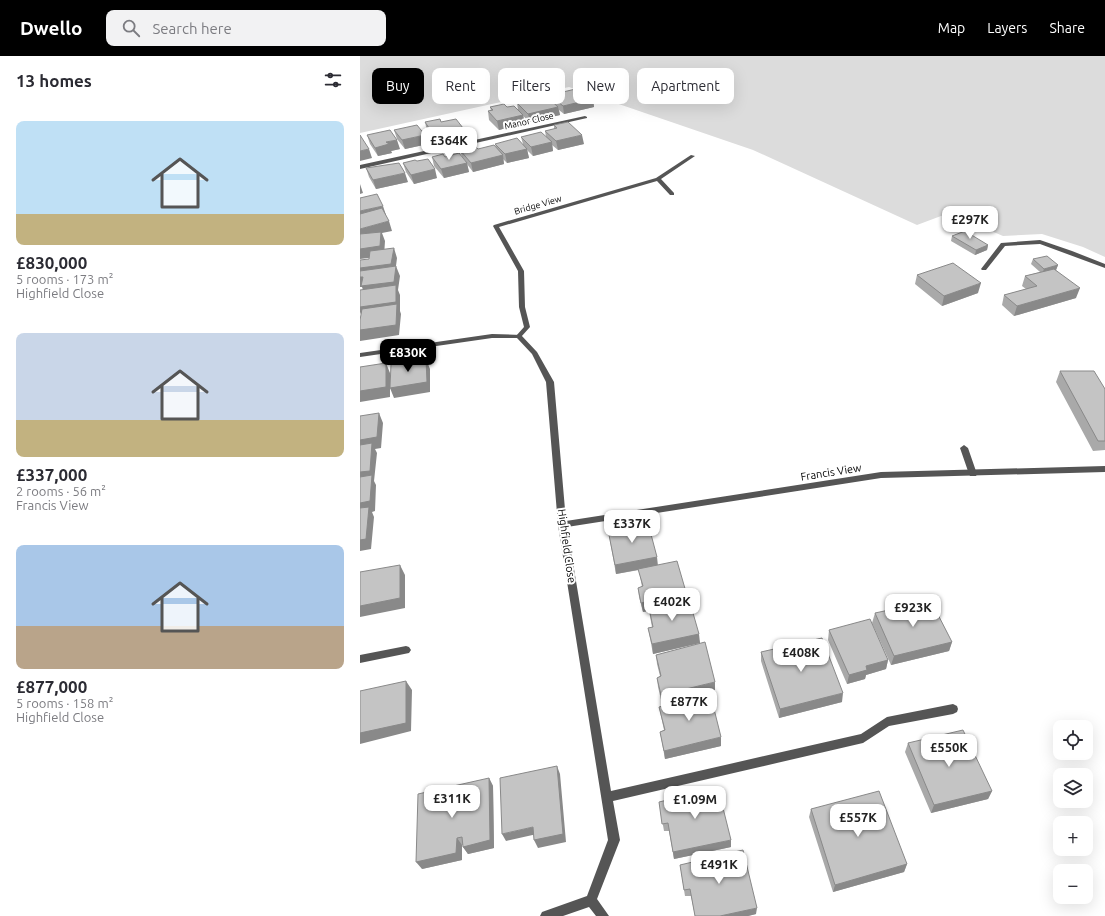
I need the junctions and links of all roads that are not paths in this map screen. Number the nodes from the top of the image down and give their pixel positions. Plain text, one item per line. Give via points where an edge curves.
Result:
1 (585, 117) dead end
2 (693, 156) dead end
3 (360, 167) edge
4 (658, 179) junction
5 (672, 194) dead end
6 (1105, 266) edge
7 (984, 269) dead end
8 (520, 336) junction
9 (360, 354) edge
10 (964, 448) dead end
11 (1105, 469) edge
12 (973, 474) junction
13 (562, 525) junction
14 (406, 650) dead end
15 (360, 659) edge
16 (953, 709) dead end
17 (607, 797) junction
18 (591, 900) junction
19 (546, 916) edge
20 (603, 916) edge

1 - 3 street, Manor Close
2 - 4 street, Bridge View
4 - 5 street
4 - 8 street, Bridge View via 496,226 521,271 522,307 527,327
6 - 7 street via 1040,242 1003,244
8 - 9 street via 492,336
8 - 13 street, Highfield Close via 535,353 550,382
10 - 12 street
11 - 12 street, Francis View
12 - 13 street, Francis View via 881,475
13 - 17 street, Highfield Close
14 - 15 street
16 - 17 street via 887,722 863,738
17 - 18 street, Highfield Close via 614,840
18 - 19 street
18 - 20 street

